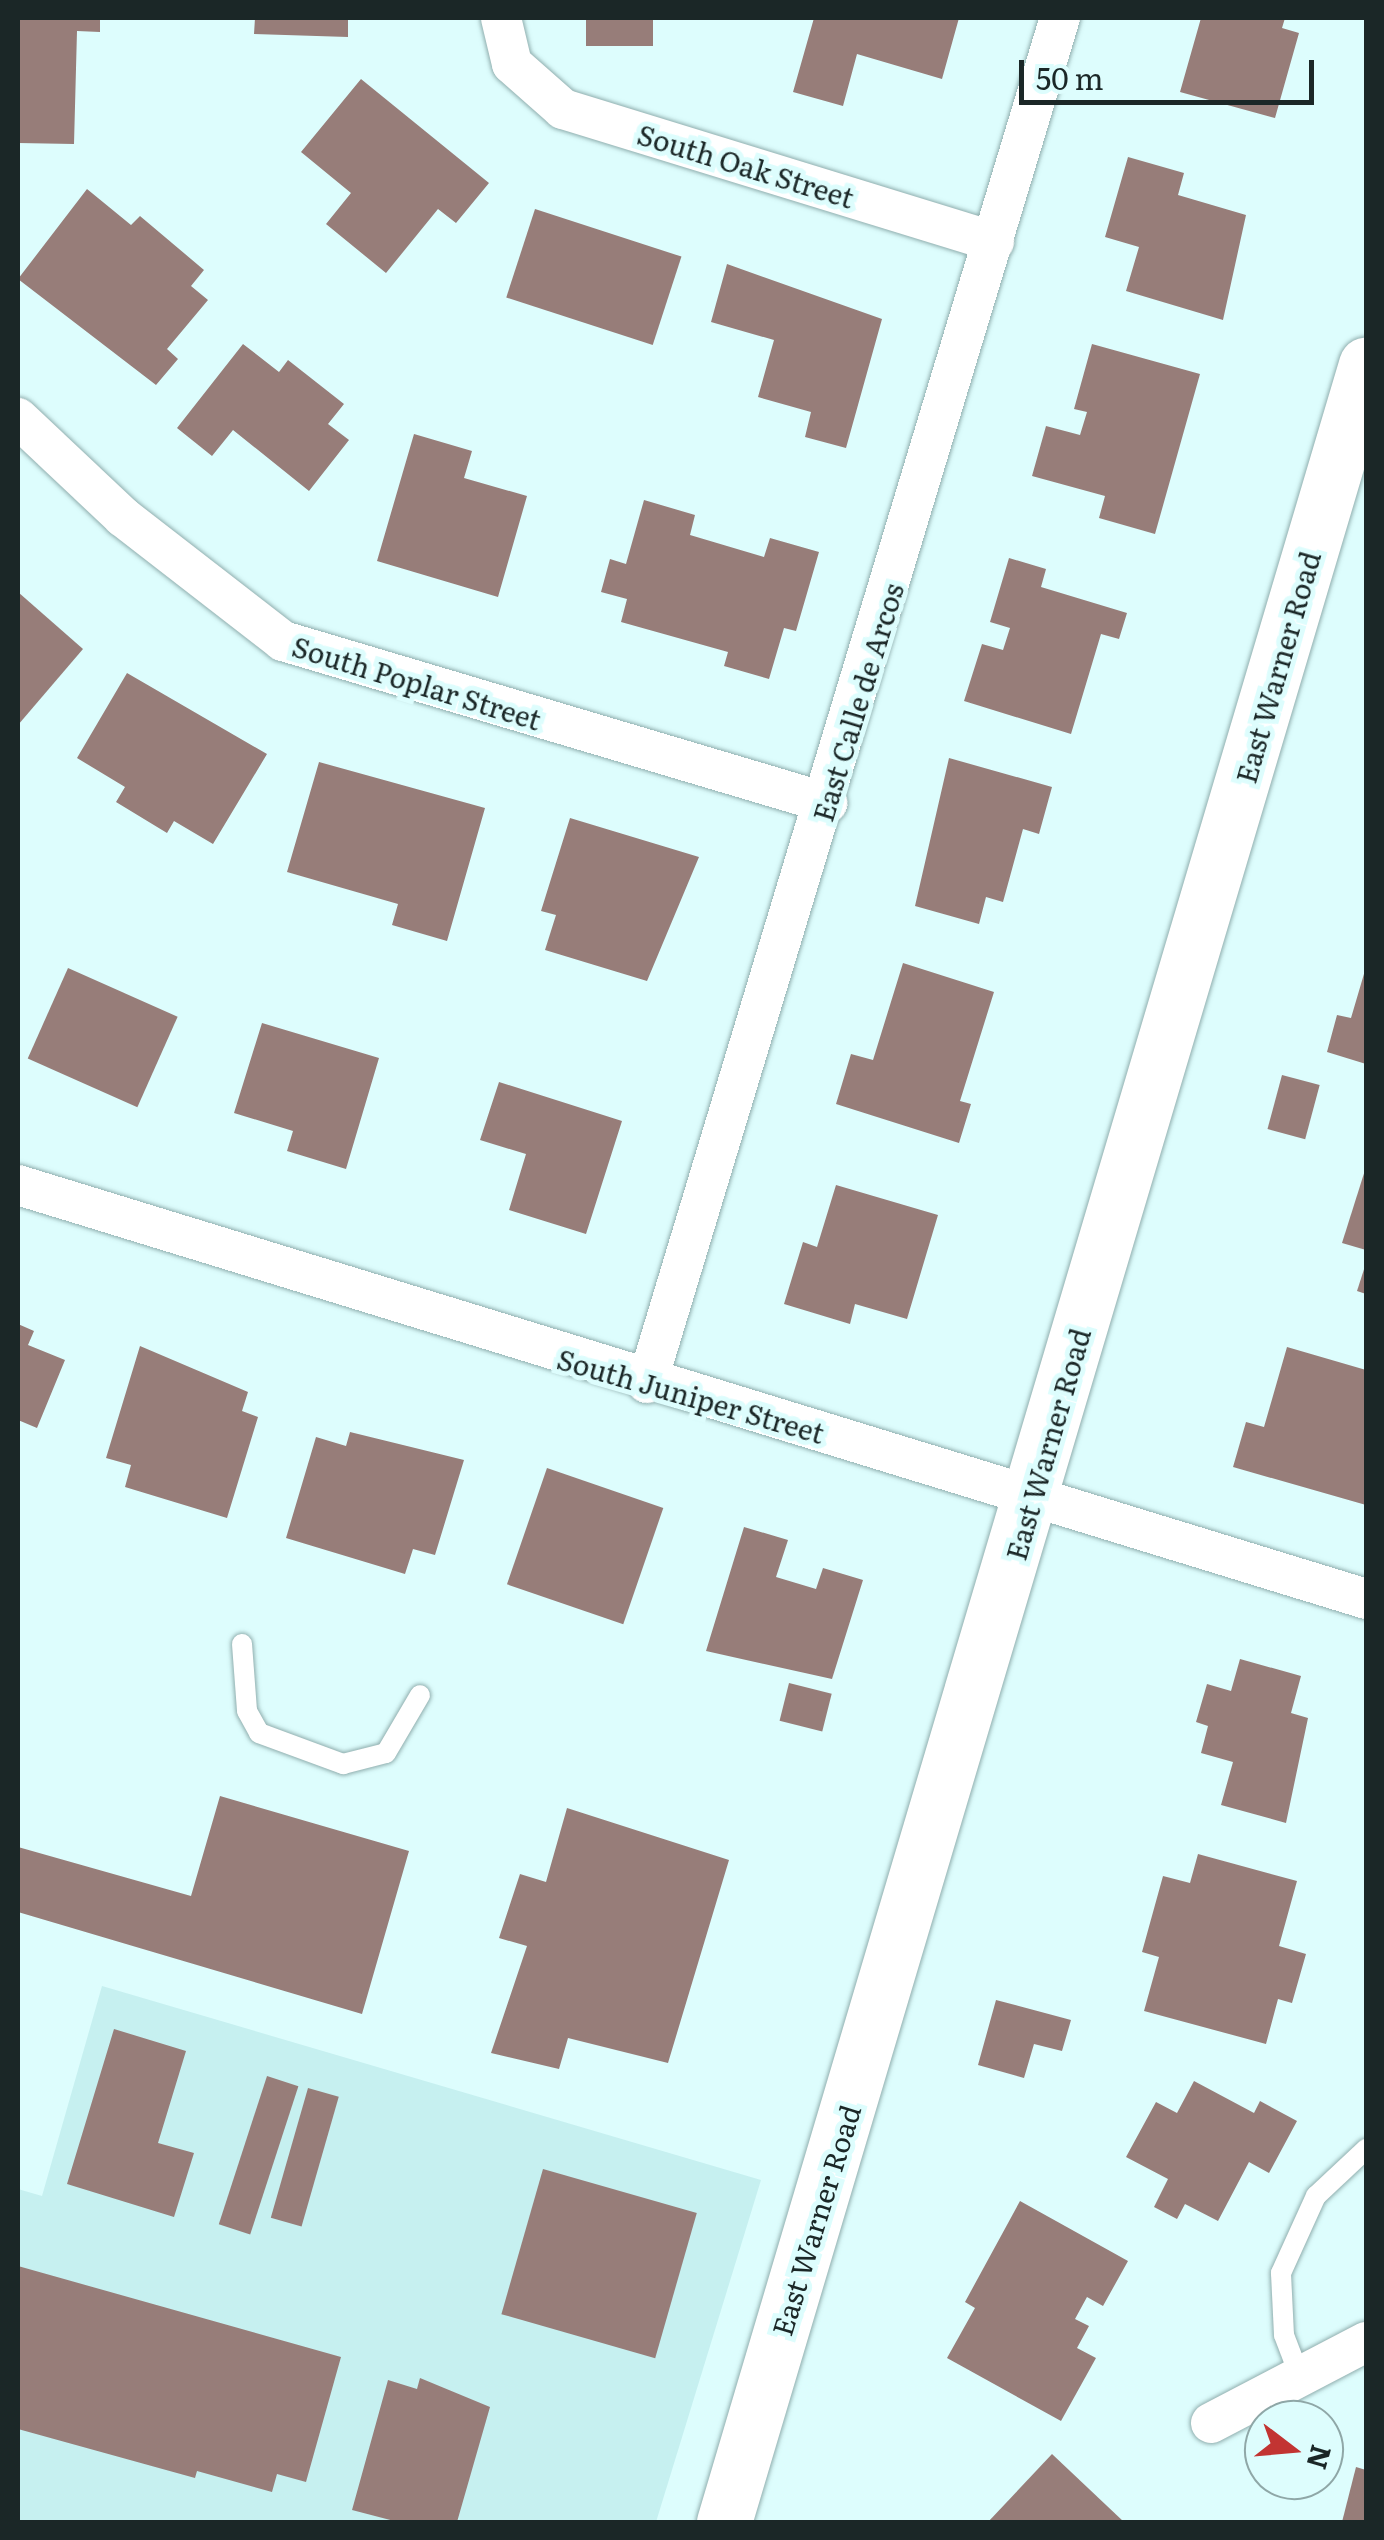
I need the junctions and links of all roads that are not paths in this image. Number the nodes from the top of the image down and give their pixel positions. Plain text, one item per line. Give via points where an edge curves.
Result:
1 (501, 18) edge
2 (1060, 18) edge
3 (994, 242) junction
4 (1366, 364) edge
5 (18, 418) edge
6 (828, 803) junction
7 (18, 1185) edge
8 (647, 1383) junction
9 (1032, 1496) junction
10 (1366, 1600) edge
11 (242, 1644) dead end
12 (420, 1695) dead end
13 (1366, 2149) edge
14 (1366, 2342) edge
15 (1300, 2377) junction
16 (1211, 2423) dead end
17 (724, 2522) edge

1 - 3 street, South Oak Street via 512,64 562,109
2 - 3 street, East Calle de Arcos
3 - 6 street, East Calle de Arcos
4 - 9 main road, East Warner Road
5 - 6 street, South Poplar Street via 123,517 283,642
6 - 8 street, East Calle de Arcos
7 - 8 street, South Juniper Street
8 - 9 street, South Juniper Street
9 - 10 street, South Juniper Street
9 - 17 main road, East Warner Road
11 - 12 lane via 248,1711 259,1733 343,1764 386,1753
13 - 15 lane via 1316,2196 1281,2273 1284,2335
14 - 15 street
15 - 16 street

